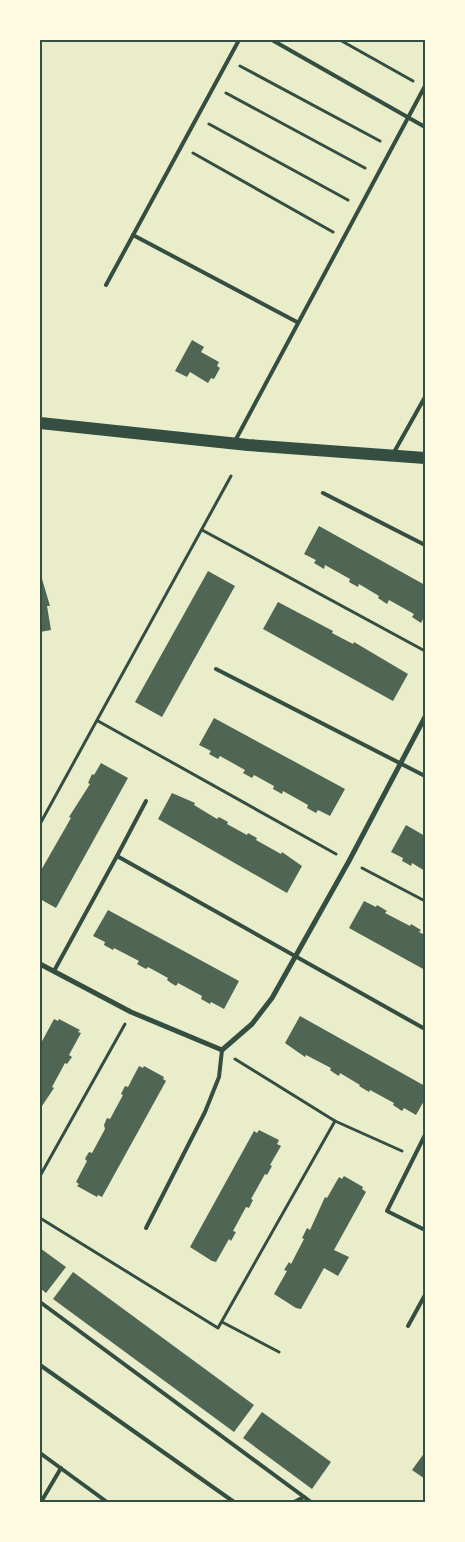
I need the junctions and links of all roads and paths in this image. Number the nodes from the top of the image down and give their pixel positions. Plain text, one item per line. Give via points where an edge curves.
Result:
1 (239, 40) edge
2 (272, 40) edge
3 (340, 40) edge
4 (229, 60) junction
5 (214, 86) junction
6 (425, 87) edge
7 (197, 117) junction
8 (408, 117) junction
9 (425, 127) edge
10 (181, 147) junction
11 (391, 148) junction
12 (377, 174) junction
13 (360, 207) junction
14 (133, 235) junction
15 (343, 237) junction
16 (106, 285) dead end
17 (297, 322) junction
18 (425, 397) edge
19 (40, 423) edge
20 (234, 443) junction
21 (392, 456) junction
22 (425, 458) edge
23 (231, 476) dead end
24 (323, 493) dead end
25 (202, 530) junction
26 (425, 545) edge
27 (425, 651) edge
28 (216, 669) dead end
29 (425, 717) edge
30 (98, 721) junction
31 (401, 763) junction
32 (425, 776) edge
33 (146, 802) dead end
34 (40, 824) edge
35 (117, 856) junction
36 (349, 861) junction
37 (425, 902) edge
38 (295, 957) junction
39 (40, 964) edge
40 (54, 971) junction
41 (131, 1012) junction
42 (425, 1029) edge
43 (222, 1050) junction
44 (335, 1122) junction
45 (425, 1135) edge
46 (414, 1156) junction
47 (40, 1176) edge
48 (40, 1218) edge
49 (146, 1228) dead end
50 (425, 1230) edge
51 (425, 1295) edge
52 (40, 1302) edge
53 (222, 1322) junction
54 (408, 1326) dead end
55 (279, 1352) dead end
56 (40, 1365) edge
57 (40, 1453) edge
58 (61, 1468) junction
59 (304, 1496) junction
60 (41, 1502) edge
61 (107, 1502) edge
62 (234, 1502) edge
63 (294, 1502) edge
64 (312, 1502) edge

1 - 4 lane
2 - 8 lane
3 - 6 path
4 - 5 lane
4 - 11 path
5 - 7 lane
5 - 12 path
6 - 8 lane
7 - 10 lane
7 - 13 path
8 - 9 lane
8 - 11 lane
10 - 14 lane
10 - 15 path
11 - 12 lane
12 - 13 lane
13 - 15 lane
14 - 16 lane
14 - 17 lane
15 - 17 lane
17 - 20 lane
18 - 21 lane
19 - 20 main road
20 - 21 main road
21 - 22 main road
23 - 25 path
24 - 26 lane
25 - 27 path
25 - 30 path
28 - 31 lane
29 - 31 street
30 - 34 path
30 - 36 path
31 - 32 lane
31 - 36 street
33 - 35 lane
35 - 38 lane
35 - 40 lane
36 - 37 path
36 - 38 street
38 - 42 lane
38 - 43 street via 272,998 252,1024
39 - 40 street
40 - 41 street
41 - 43 street
41 - 47 path
43 - 44 path
43 - 49 lane via 219,1077 205,1112
44 - 46 path
44 - 53 path
45 - 46 lane
46 - 50 lane via 387,1211
48 - 53 path via 218,1328
51 - 54 lane
52 - 59 lane
53 - 55 path
56 - 62 lane
57 - 58 lane
58 - 60 lane
58 - 61 lane
59 - 63 lane
59 - 64 lane

